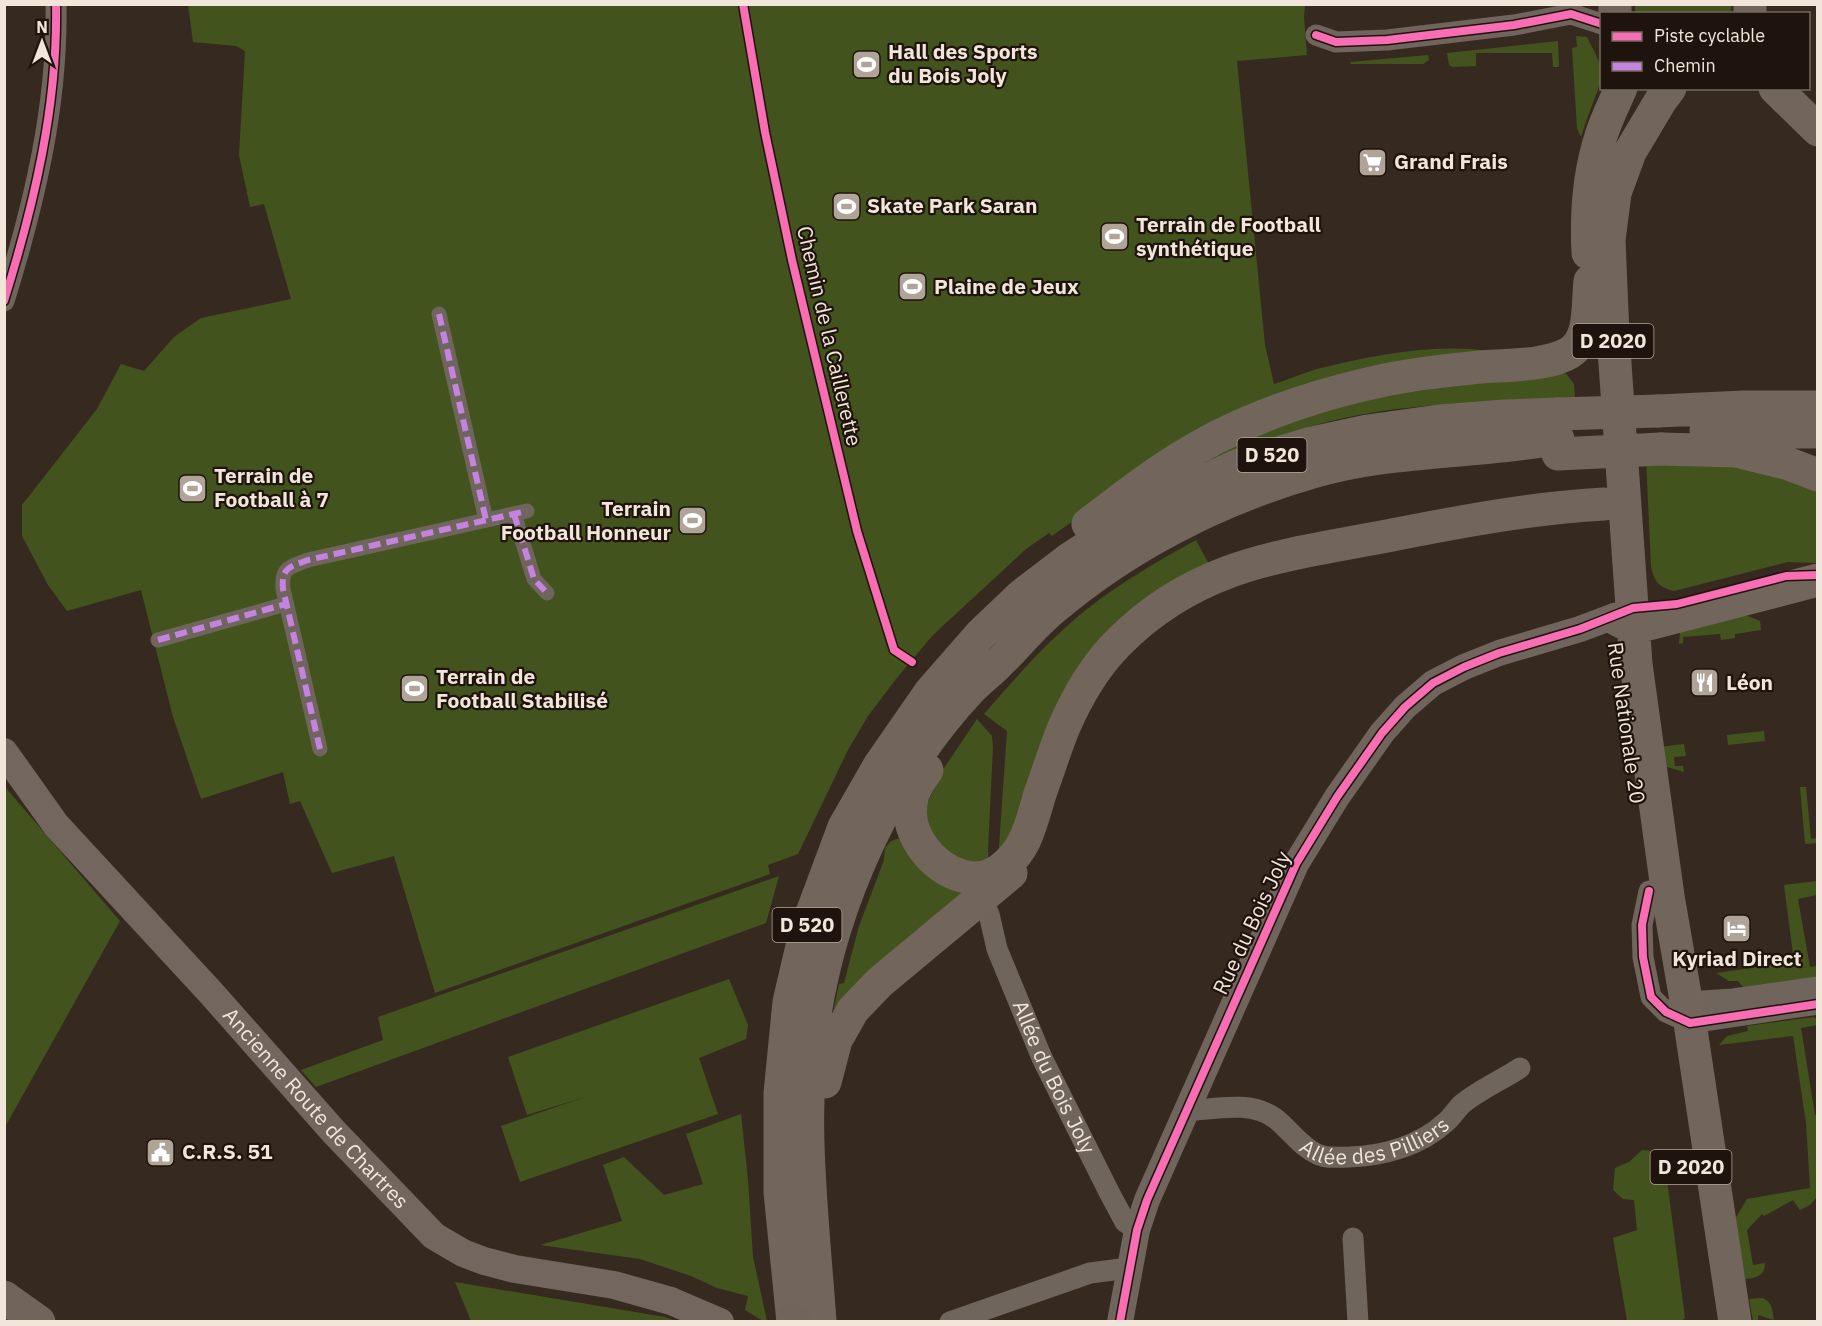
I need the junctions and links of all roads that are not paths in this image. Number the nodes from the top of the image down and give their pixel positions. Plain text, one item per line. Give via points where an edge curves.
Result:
1 (56, 4) edge
2 (1579, 9) edge
3 (1600, 23) edge
4 (1316, 35) dead end
5 (1619, 90) edge
6 (1669, 90) edge
7 (1777, 90) edge
8 (1818, 130) edge
9 (1590, 281) junction
10 (4, 301) edge
11 (439, 314) dead end
12 (1818, 407) edge
13 (1660, 432) junction
14 (1818, 432) edge
15 (1558, 436) junction
16 (1818, 475) edge
17 (1604, 504) junction
18 (486, 520) junction
19 (1818, 575) edge
20 (1818, 580) edge
21 (1758, 589) junction
22 (548, 593) dead end
23 (1022, 595) junction
24 (286, 604) junction
25 (1626, 618) junction
26 (158, 640) dead end
27 (999, 664) junction
28 (320, 749) dead end
29 (1055, 750) junction
30 (4, 752) edge
31 (989, 914) dead end
32 (1818, 987) edge
33 (1818, 1004) edge
34 (1681, 1012) junction
35 (1520, 1068) dead end
36 (1187, 1111) junction
37 (808, 1143) junction
38 (1137, 1230) junction
39 (1353, 1238) dead end
40 (1129, 1268) junction
41 (4, 1297) edge
42 (800, 1321) edge
43 (39, 1322) edge
44 (720, 1322) edge
45 (950, 1322) edge
46 (1120, 1322) edge
47 (1358, 1322) edge
48 (1715, 1322) edge
49 (1735, 1322) edge

1 - 10 street via 43,150 32,205
2 - 3 street
2 - 4 street via 1514,25 1377,41 1336,42
5 - 9 main road, Rue Nationale 20 / D 2020 via 1595,162 1587,234
6 - 25 main road, Rue Nationale 20 / D 2020 via 1624,165 1615,193 1609,240
7 - 8 main road
9 - 17 main road, Rue Nationale 20 / D 2020
9 - 23 main road via 1586,328 1582,340 1568,354 1548,361 1436,371 1366,384 1248,423 1171,464 1046,556
11 - 18 street
12 - 13 main road, D 520 via 1744,407
13 - 14 main road, D 520
13 - 15 main road, D 520
13 - 16 main road
15 - 23 main road, D 520 via 1505,416 1368,431 1308,444 1239,465 1178,493 1069,559
15 - 27 main road, D 520 via 1497,447 1399,455 1314,472 1261,490 1194,518 1115,561 1053,608
17 - 25 main road, Rue Nationale 20 / D 2020
17 - 29 main road via 1504,515 1316,548 1238,567 1203,582 1165,603 1117,644 1078,699
18 - 22 street via 520,513 534,579
18 - 24 street via 308,560 288,568 282,577
19 - 21 street via 1786,576
20 - 21 main road
21 - 25 main road
23 - 42 main road, D 520 via 930,691 879,766 844,827 806,929 789,1002 780,1093 780,1192
24 - 26 street
24 - 28 street
25 - 34 main road, Rue Nationale 20 / D 2020 via 1668,896
25 - 34 main road, Rue Nationale 20 / D 2020 via 1649,891
25 - 36 street, Rue du Bois Joly via 1499,653 1464,667 1434,683 1405,707 1337,797 1296,864
27 - 29 main road via 915,787 911,815 924,848 942,868 956,874 979,879 992,876 1013,860 1027,838
27 - 37 main road, D 520 via 968,691 908,770 850,886 829,950 815,1015
29 - 37 main road via 1042,822 1033,847 996,887 880,982 853,1010 836,1040 823,1092 824,1110
30 - 44 main road, Ancienne Route de Chartres via 56,825 334,1132 434,1236 470,1256 515,1269 614,1285 671,1301
31 - 38 street, Allée du Bois Joly via 997,949 1042,1058 1108,1192 1125,1222
32 - 34 street via 1733,999
33 - 34 street
34 - 48 main road, Rue Nationale 20 / D 2020
34 - 49 main road, Rue Nationale 20 / D 2020
35 - 36 street, Allée des Pilliers via 1462,1105 1433,1132 1395,1150 1362,1156 1318,1155 1288,1133 1278,1120 1253,1108
36 - 38 street, Rue du Bois Joly
37 - 42 main road, D 520
38 - 40 street, Rue du Bois Joly
39 - 47 street
40 - 45 street via 1090,1273
40 - 46 street, Rue du Bois Joly
41 - 43 highway

